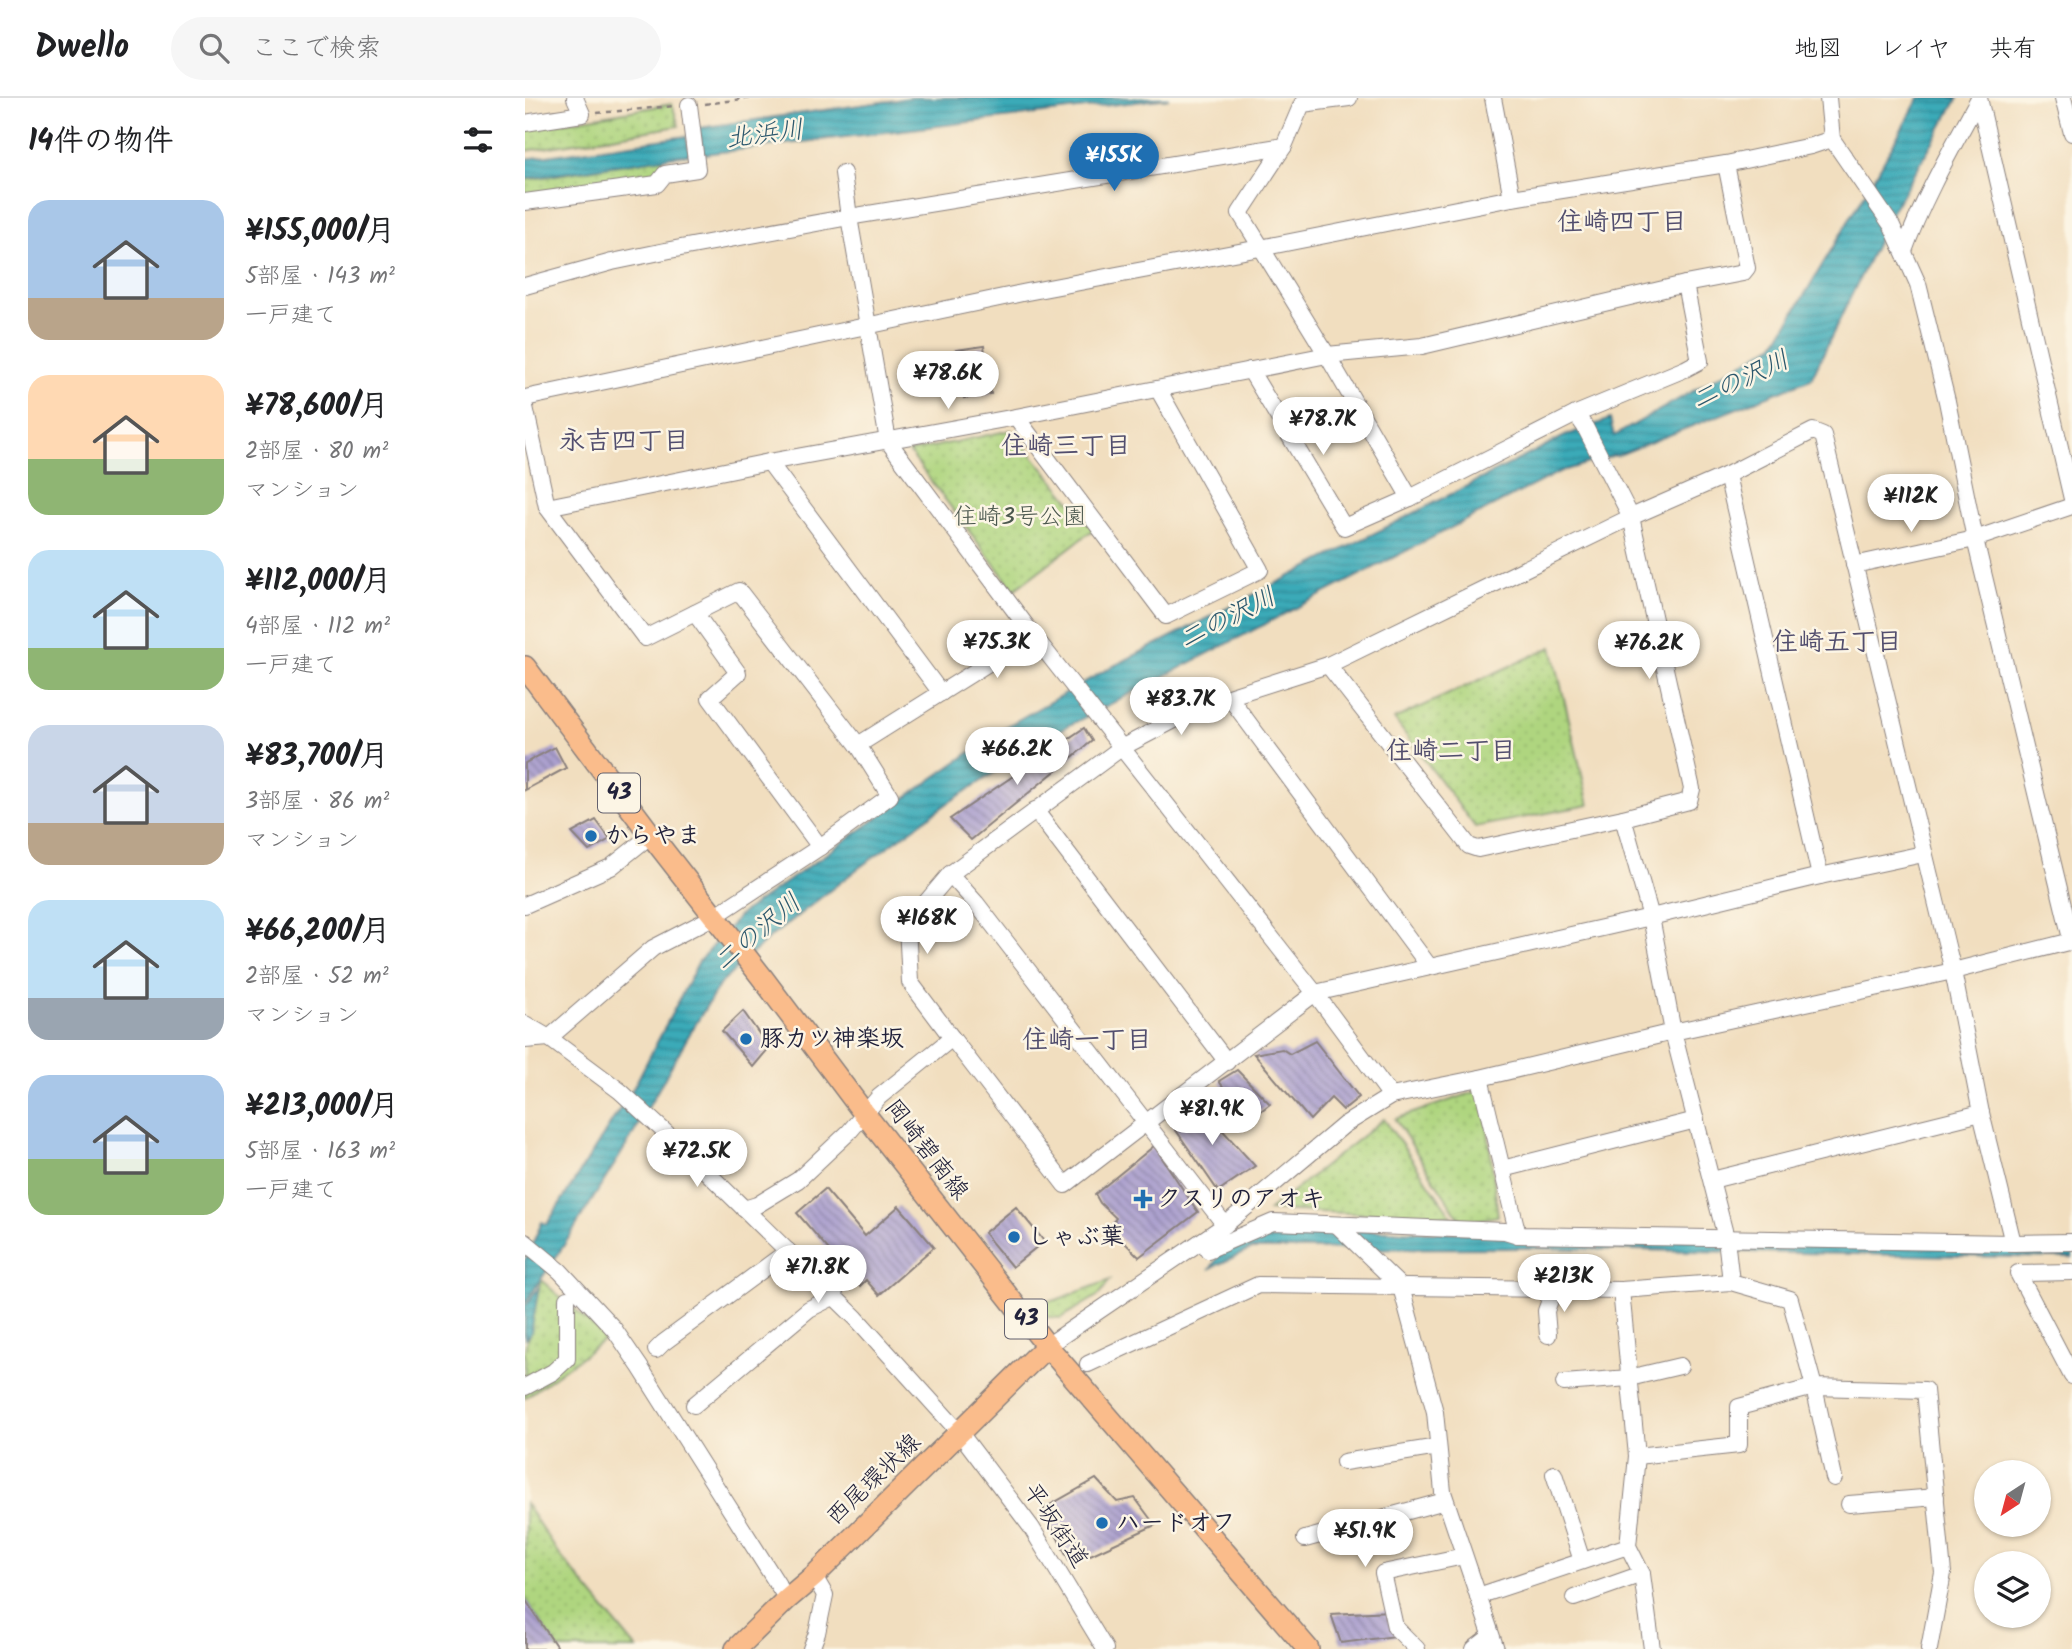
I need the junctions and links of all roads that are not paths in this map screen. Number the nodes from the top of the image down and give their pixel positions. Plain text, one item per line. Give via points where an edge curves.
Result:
1 (575, 98) edge
2 (1349, 98) edge
3 (1493, 98) edge
4 (1828, 98) edge
5 (1979, 98) edge
6 (2063, 98) edge
7 (689, 105) road end
8 (525, 123) edge
9 (2072, 133) edge
10 (1832, 139) junction
11 (1284, 146) junction
12 (1726, 164) junction
13 (843, 173) dead end
14 (1512, 198) junction
15 (525, 202) edge
16 (849, 217) junction
17 (1260, 248) junction
18 (1904, 251) junction
19 (1685, 284) junction
20 (525, 286) edge
21 (868, 324) junction
22 (1327, 355) junction
23 (1250, 370) junction
24 (1158, 389) junction
25 (525, 398) edge
26 (525, 407) edge
27 (1016, 416) junction
28 (1581, 420) junction
29 (888, 441) junction
30 (769, 462) junction
31 (1727, 475) junction
32 (1411, 498) junction
33 (2072, 499) edge
34 (2072, 506) edge
35 (547, 508) junction
36 (1631, 517) junction
37 (1975, 539) junction
38 (1854, 565) junction
39 (695, 613) junction
40 (1033, 635) junction
41 (1328, 665) junction
42 (525, 667) edge
43 (941, 693) junction
44 (1230, 698) junction
45 (858, 746) junction
46 (1121, 748) junction
47 (1035, 810) junction
48 (1623, 818) junction
49 (651, 835) junction
50 (820, 847) junction
51 (1923, 854) junction
52 (950, 873) junction
53 (1820, 876) junction
54 (525, 905) edge
55 (715, 916) junction
56 (1651, 917) junction
57 (2072, 942) edge
58 (1429, 966) junction
59 (1953, 971) junction
60 (1315, 993) junction
61 (525, 1024) edge
62 (1673, 1032) junction
63 (549, 1038) junction
64 (951, 1038) junction
65 (525, 1040) edge
66 (1227, 1062) junction
67 (1480, 1078) junction
68 (1391, 1096) junction
69 (864, 1113) junction
70 (1981, 1113) junction
71 (1696, 1120) junction
72 (1146, 1124) junction
73 (1502, 1169) junction
74 (1712, 1180) junction
75 (744, 1209) junction
76 (1225, 1225) junction
77 (1341, 1228) junction
78 (1518, 1235) junction
79 (1726, 1238) junction
80 (525, 1242) edge
81 (2013, 1242) junction
82 (2072, 1242) edge
83 (1208, 1250) dead end
84 (789, 1251) junction
85 (2072, 1272) edge
86 (1731, 1282) junction
87 (1401, 1287) junction
88 (1554, 1289) junction
89 (1621, 1290) junction
90 (835, 1296) junction
91 (567, 1299) dead end
92 (1548, 1335) dead end
93 (1047, 1346) junction
94 (656, 1350) dead end
95 (1088, 1364) dead end
96 (1680, 1366) dead end
97 (2072, 1376) edge
98 (1629, 1378) junction
99 (1564, 1383) dead end
100 (525, 1387) edge
101 (1814, 1387) junction
102 (694, 1405) dead end
103 (960, 1433) junction
104 (1438, 1447) junction
105 (1637, 1456) junction
106 (1344, 1462) dead end
107 (1554, 1474) dead end
108 (1835, 1478) dead end
109 (1936, 1497) junction
110 (1445, 1501) junction
111 (1849, 1504) dead end
112 (1305, 1539) dead end
113 (1628, 1546) junction
114 (1464, 1556) junction
115 (1582, 1561) junction
116 (1642, 1574) junction
117 (814, 1576) junction
118 (1478, 1596) junction
119 (1574, 1598) dead end
120 (787, 1599) junction
121 (1494, 1642) edge
122 (736, 1649) edge
123 (811, 1649) edge
124 (1105, 1649) edge
125 (1308, 1649) edge
126 (1417, 1649) edge
127 (1474, 1649) edge
128 (1652, 1649) edge
129 (1930, 1649) edge

1 - 8 street via 582,114
2 - 11 street via 1302,104
3 - 14 street
4 - 10 street
5 - 18 street
5 - 33 street
6 - 9 street
7 - 15 street via 697,169 665,174 657,184
10 - 12 street
10 - 18 street
11 - 16 street
11 - 17 street via 1240,213
12 - 14 street
12 - 19 street via 1747,268 1744,273
13 - 16 street
14 - 17 street
16 - 20 street via 612,262
16 - 21 street
17 - 21 street
17 - 22 street
18 - 37 street via 1918,284 1947,401
19 - 22 street via 1422,346
19 - 28 street via 1700,361
21 - 25 street
21 - 29 street
22 - 23 street
22 - 32 street
23 - 24 street
23 - 32 street via 1344,527
24 - 27 street
24 - 27 street via 1260,570 1166,616
26 - 35 street
27 - 29 street
28 - 32 street
28 - 36 street
29 - 30 street
29 - 40 street
30 - 35 street
30 - 43 street
31 - 36 street
31 - 38 street via 1813,431 1823,435
31 - 53 street
34 - 37 street
35 - 39 street via 645,638
36 - 41 street
36 - 48 street via 1692,789 1689,802
37 - 38 street
37 - 57 street
38 - 51 street
39 - 45 street via 739,591
39 - 50 street via 738,673 710,698
40 - 43 street
40 - 46 street
41 - 44 street
41 - 48 street via 1469,846 1478,849
42 - 49 main road, 岡崎碧南線 / 43
43 - 45 street
44 - 46 street via 1203,705
44 - 58 street
45 - 50 street via 890,796
46 - 47 street
46 - 60 street
47 - 52 street
47 - 66 street
48 - 56 street
49 - 54 street via 611,867
49 - 55 main road, 岡崎碧南線 / 43
50 - 55 street
51 - 53 street
51 - 59 street
52 - 64 street via 907,925 910,982
52 - 72 street
53 - 56 street
55 - 63 street via 653,948
55 - 69 main road, 岡崎碧南線 / 43
56 - 58 street
56 - 62 street
57 - 59 street
58 - 60 street
59 - 62 street
59 - 70 street
60 - 66 street
60 - 68 street
61 - 63 street, 平坂街道
62 - 67 street
62 - 71 street
63 - 65 street
63 - 75 street, 平坂街道 via 620,1091
64 - 69 street
64 - 72 street via 1065,1185
66 - 72 street
67 - 68 street
67 - 73 street
68 - 76 street via 1344,1125
69 - 75 street via 798,1181
69 - 93 main road, 岡崎碧南線 / 43
70 - 74 street
70 - 81 street
71 - 73 street
71 - 74 street
72 - 76 street
73 - 78 street
74 - 79 street
75 - 84 street, 平坂街道
76 - 93 street
77 - 78 street
77 - 83 street via 1273,1222
77 - 87 street
78 - 79 street
79 - 81 street
79 - 86 street
80 - 120 street via 560,1271 614,1329
81 - 82 street
84 - 90 street, 平坂街道
84 - 94 street
85 - 97 street via 2018,1273
86 - 89 street
86 - 101 street via 1790,1298
87 - 88 street
87 - 95 street via 1258,1285
87 - 104 street via 1435,1412
88 - 89 street
88 - 92 street via 1546,1311
89 - 98 street
90 - 102 street via 809,1309
90 - 103 street, 平坂街道
91 - 100 street via 567,1359
93 - 103 main road, 西尾環状線
93 - 125 main road, 岡崎碧南線 / 43
96 - 98 street
98 - 99 street
98 - 105 street
101 - 105 street via 1739,1407 1739,1445
101 - 108 street
101 - 109 street via 1925,1390
103 - 117 main road, 西尾環状線
103 - 124 street, 平坂街道 via 1031,1527
104 - 106 street
104 - 110 street
105 - 113 street
107 - 115 street
109 - 111 street
109 - 129 street via 1943,1573
110 - 112 street
110 - 114 street
113 - 115 street
113 - 116 street
114 - 118 street
114 - 126 street via 1383,1573 1395,1627
115 - 118 street
116 - 119 street
116 - 128 street
117 - 120 main road, 西尾環状線
117 - 123 street via 825,1595
118 - 121 street
120 - 122 main road, 西尾環状線
121 - 127 street

